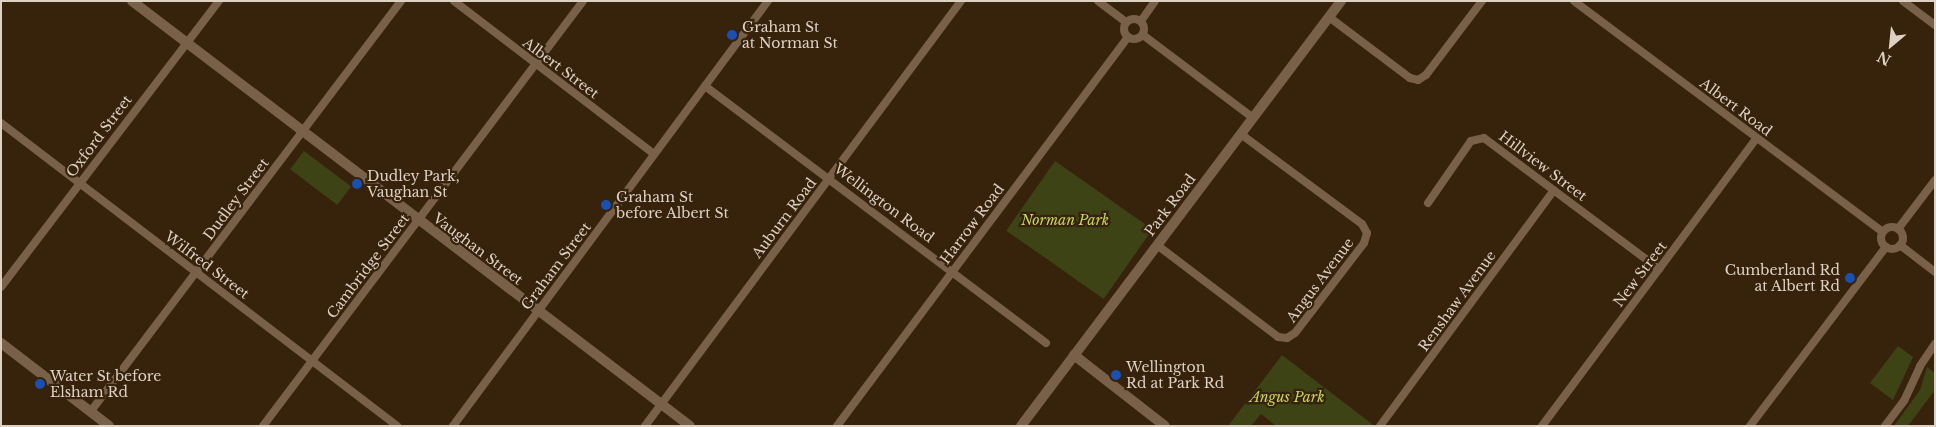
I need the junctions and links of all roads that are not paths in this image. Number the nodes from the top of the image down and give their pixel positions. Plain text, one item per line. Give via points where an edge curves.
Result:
1 (132, 1) edge
2 (218, 1) edge
3 (401, 1) edge
4 (454, 1) edge
5 (583, 1) edge
6 (768, 1) edge
7 (961, 1) edge
8 (1098, 1) edge
9 (1156, 1) edge
10 (1340, 1) edge
11 (1482, 1) edge
12 (1574, 1) edge
13 (1903, 1) edge
14 (1328, 18) junction
15 (1141, 21) junction
16 (1126, 22) junction
17 (1935, 25) edge
18 (1143, 34) junction
19 (1128, 37) junction
20 (186, 43) junction
21 (535, 65) junction
22 (705, 86) junction
23 (1253, 118) junction
24 (1, 123) edge
25 (302, 132) junction
26 (1241, 134) junction
27 (1757, 138) junction
28 (654, 154) junction
29 (829, 179) junction
30 (1935, 180) edge
31 (80, 184) junction
32 (1554, 190) junction
33 (1428, 203) dead end
34 (417, 221) junction
35 (1898, 229) junction
36 (1883, 232) junction
37 (1157, 245) junction
38 (1900, 245) junction
39 (1886, 247) junction
40 (1659, 269) junction
41 (196, 272) junction
42 (952, 272) junction
43 (1935, 272) edge
44 (1, 288) edge
45 (537, 312) junction
46 (1, 342) edge
47 (1046, 343) dead end
48 (1935, 344) edge
49 (1074, 355) junction
50 (312, 361) junction
51 (661, 404) junction
52 (91, 411) junction
53 (109, 426) edge
54 (263, 426) edge
55 (397, 426) edge
56 (453, 426) edge
57 (645, 426) edge
58 (690, 426) edge
59 (837, 426) edge
60 (1020, 426) edge
61 (1165, 426) edge
62 (1380, 426) edge
63 (1542, 426) edge
64 (1750, 426) edge
65 (1885, 426) edge

1 - 20 main road, Vaughan Street
2 - 20 street, Oxford Street
3 - 25 street, Dudley Street
4 - 21 street, Albert Street
5 - 21 street, Cambridge Street
6 - 22 street, Graham Street
7 - 29 street, Auburn Road
8 - 16 street
9 - 15 street
10 - 14 main road, Park Road
11 - 14 street via 1426,75 1418,80 1410,78
12 - 27 street, Albert Road
13 - 17 street
14 - 23 main road, Park Road
15 - 16 street via 1132,18
15 - 18 street
16 - 19 street via 1124,31
18 - 19 street via 1136,39
18 - 23 street
19 - 42 street, Harrow Road
20 - 25 main road, Vaughan Street
20 - 31 street, Oxford Street
21 - 28 street, Albert Street
21 - 34 street, Cambridge Street
22 - 28 street, Graham Street
22 - 29 street, Wellington Road
23 - 26 main road, Park Road
24 - 31 street, Wilfred Street
25 - 34 main road, Vaughan Street
25 - 41 street, Dudley Street
26 - 37 main road, Park Road
26 - 37 street, Angus Avenue via 1362,224 1367,233 1364,243 1295,333 1287,338 1278,337
27 - 36 street, Albert Road
27 - 40 street, New Street
28 - 45 street, Graham Street
29 - 42 street, Wellington Road
29 - 51 street, Auburn Road
30 - 35 street
31 - 41 street, Wilfred Street
31 - 44 street, Oxford Street
32 - 33 street, Hillview Street via 1488,140 1477,137
32 - 40 street, Hillview Street
32 - 62 street, Renshaw Avenue
34 - 45 main road, Vaughan Street
34 - 50 street, Cambridge Street
35 - 36 street via 1889,228
35 - 38 street via 1902,236
36 - 39 street via 1882,241
37 - 49 main road, Park Road
38 - 39 street via 1892,249
38 - 43 street
39 - 64 street
40 - 63 street, New Street
41 - 50 street, Wilfred Street
41 - 52 street, Dudley Street
42 - 47 street, Wellington Road
42 - 59 street, Harrow Road
45 - 51 main road, Vaughan Street
45 - 56 street, Graham Street
46 - 52 main road
48 - 65 street via 1904,400
49 - 60 main road, Park Road
49 - 61 main road
50 - 54 street, Cambridge Street
50 - 55 street, Wilfred Street
51 - 57 street, Auburn Road
51 - 58 main road, Vaughan Street
52 - 53 main road

